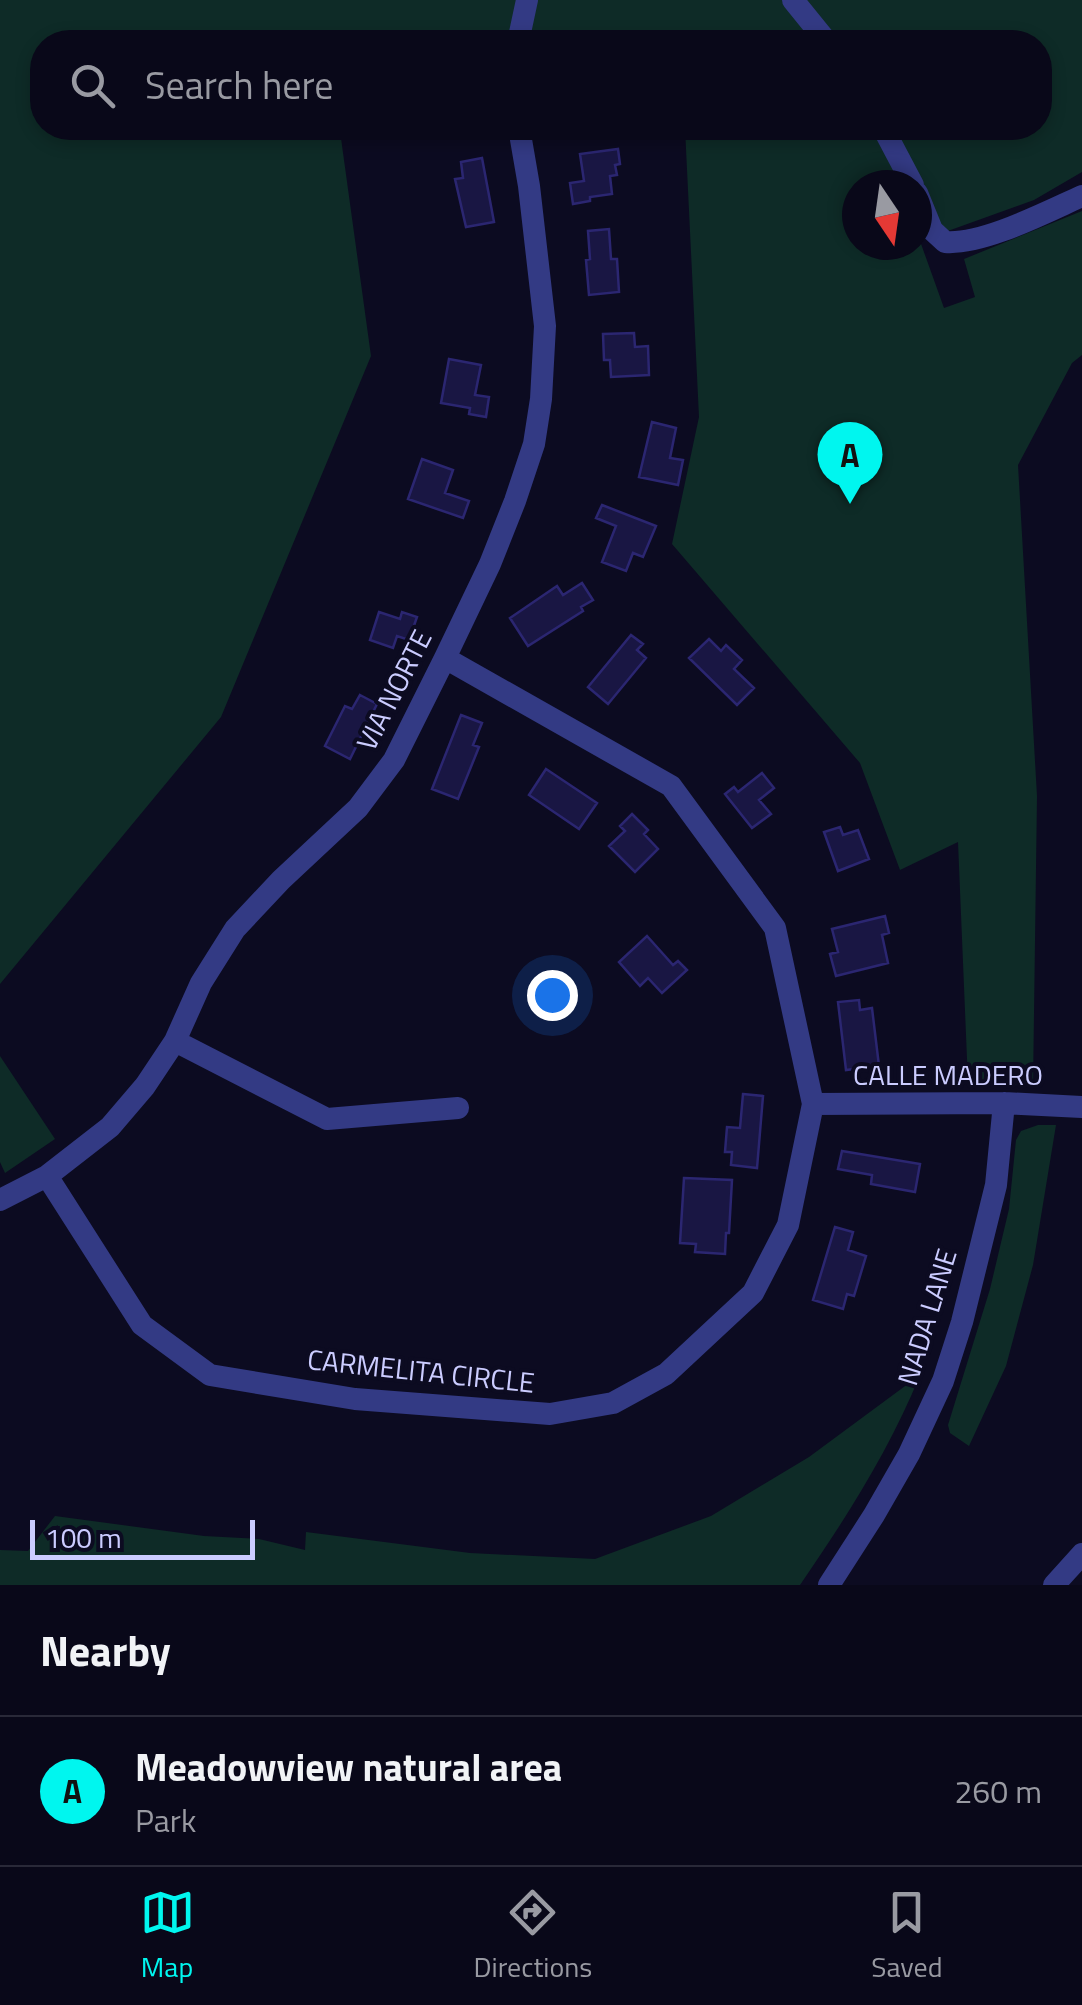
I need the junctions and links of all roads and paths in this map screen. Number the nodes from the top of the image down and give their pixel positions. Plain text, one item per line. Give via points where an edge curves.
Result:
1 (527, 0) edge
2 (793, 0) edge
3 (521, 30) edge
4 (817, 30) edge
5 (521, 140) edge
6 (889, 140) edge
7 (905, 170) edge
8 (1082, 196) edge
9 (932, 230) edge
10 (445, 658) junction
11 (175, 1041) junction
12 (1004, 1103) junction
13 (813, 1104) junction
14 (1082, 1107) edge
15 (458, 1108) dead end
16 (46, 1176) junction
17 (0, 1200) edge
18 (1082, 1554) edge
19 (829, 1585) edge
20 (1054, 1585) edge

1 - 3 street
2 - 4 street
5 - 10 street, VIA NORTE via 545,326 541,399 515,502
6 - 7 street
8 - 9 street via 960,244
10 - 11 street, VIA NORTE via 394,760 358,808 236,929 200,983
10 - 13 street, CARMELITA CIRCLE via 670,786 776,928
11 - 15 street via 327,1119
11 - 16 street, VIA NORTE via 110,1127
12 - 13 street, CALLE MADERO
12 - 14 street, CALLE MADERO
12 - 19 street, NADA LANE via 996,1185 943,1381 874,1515
13 - 16 street, CARMELITA CIRCLE via 788,1225 753,1293 666,1374 613,1403 550,1414 354,1399 210,1375 142,1325
16 - 17 street, VIA NORTE
18 - 20 street

